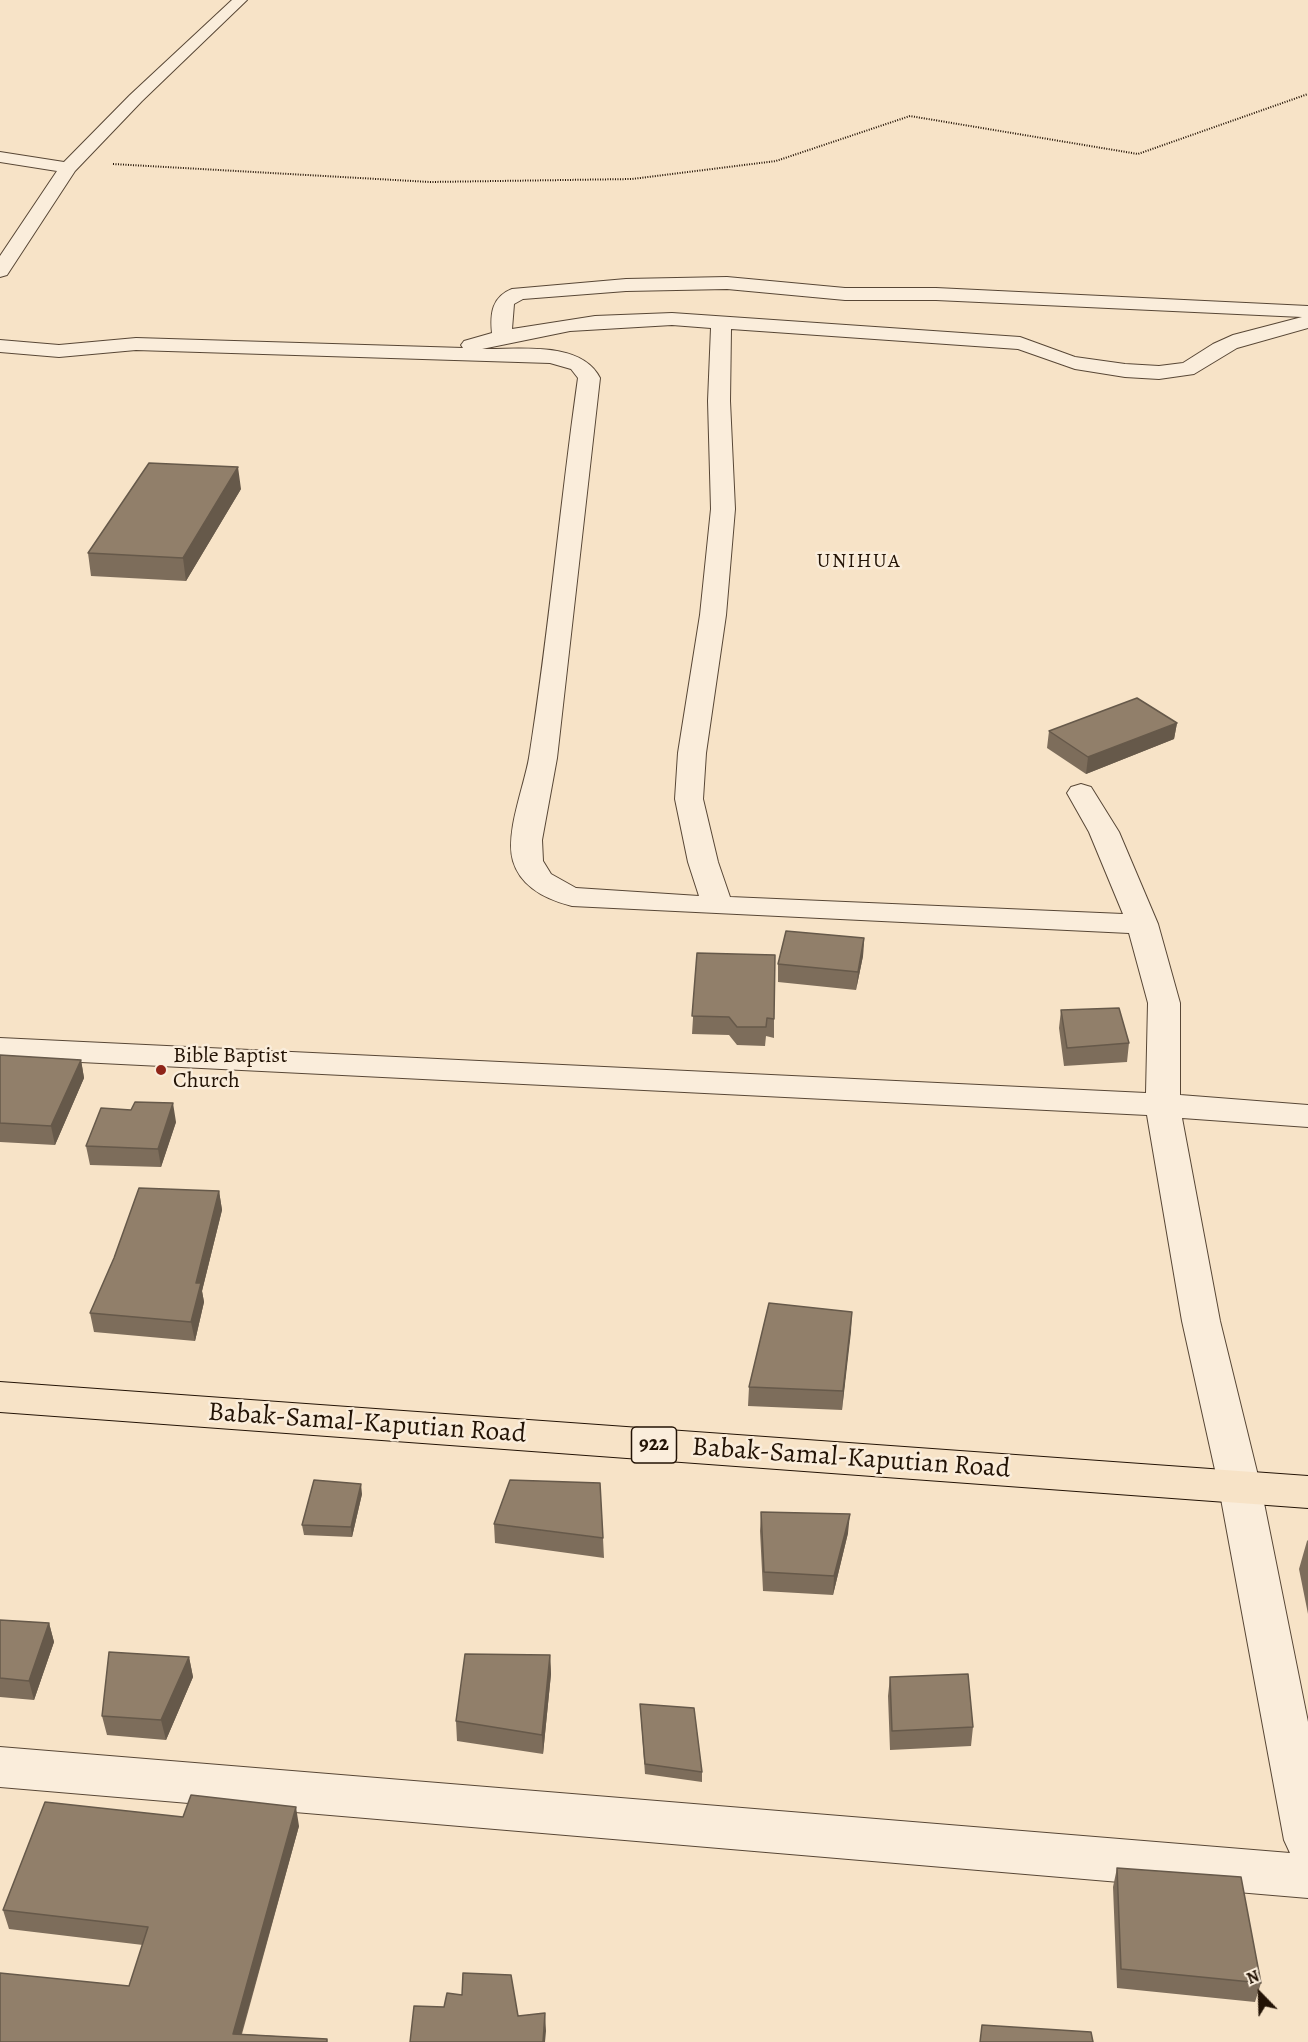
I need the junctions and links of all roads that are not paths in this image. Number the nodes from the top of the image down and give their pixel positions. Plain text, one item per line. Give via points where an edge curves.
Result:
1 (240, 0) edge
2 (0, 157) edge
3 (70, 165) junction
4 (0, 237) edge
5 (25, 237) junction
6 (0, 271) edge
7 (1308, 311) edge
8 (1308, 322) edge
9 (721, 325) junction
10 (503, 336) junction
11 (0, 346) edge
12 (434, 354) junction
13 (1081, 793) dead end
14 (718, 906) junction
15 (1142, 924) junction
16 (0, 1048) edge
17 (1162, 1105) junction
18 (1308, 1116) edge
19 (0, 1396) edge
20 (1240, 1488) junction
21 (1308, 1492) edge
22 (0, 1767) edge
23 (1308, 1840) edge
24 (1308, 1876) edge

1 - 3 street
2 - 3 street
3 - 5 street
4 - 5 street
5 - 6 street
7 - 10 street via 668,284 508,296 501,309
8 - 9 street via 1233,342 1198,365 1165,372 1089,366 1020,343
9 - 10 street via 672,319 597,321
9 - 14 street via 723,509 689,799
10 - 12 street
11 - 12 street via 59,351 136,344
12 - 14 street via 549,357 579,365 589,378 574,480 558,645 526,848 528,862 538,879 551,890 572,897
13 - 15 street via 1104,832
14 - 15 street
15 - 17 street via 1164,1003
16 - 17 street
17 - 18 street
17 - 20 street via 1201,1321
19 - 20 main road, Babak-Samal-Kaputian Road / 922
20 - 21 main road, Babak-Samal-Kaputian Road / 922
20 - 23 street
22 - 24 street

